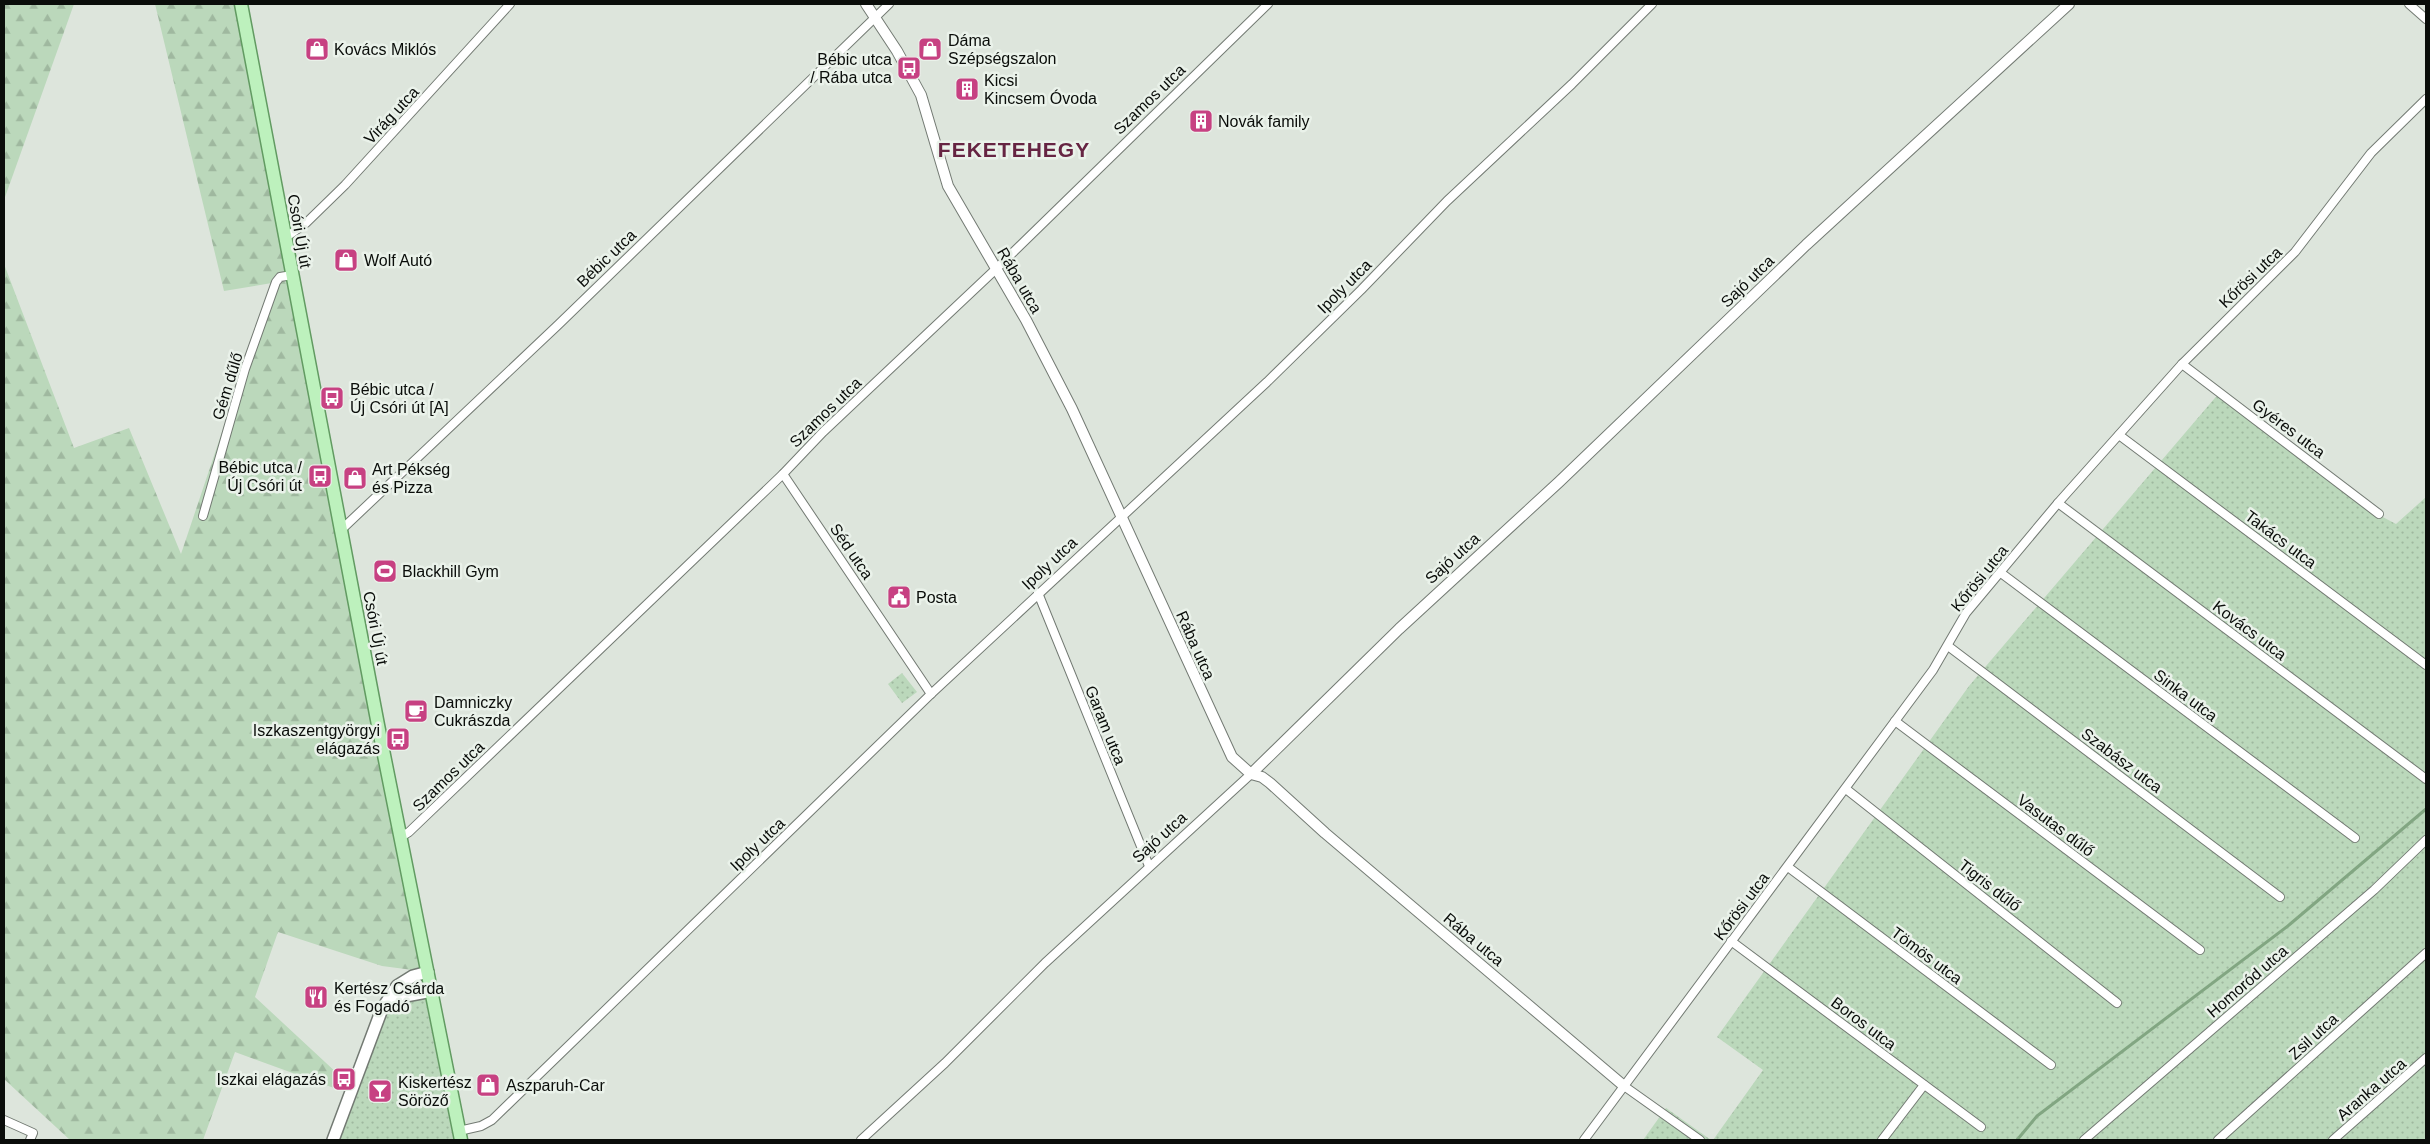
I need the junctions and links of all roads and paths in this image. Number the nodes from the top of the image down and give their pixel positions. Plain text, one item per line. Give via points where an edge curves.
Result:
1 (241, 4) edge
2 (510, 4) edge
3 (866, 4) edge
4 (889, 4) edge
5 (1268, 4) edge
6 (1652, 4) edge
7 (2069, 4) edge
8 (2409, 4) edge
9 (874, 18) junction
10 (2426, 19) edge
11 (2426, 99) edge
12 (286, 238) junction
13 (997, 268) junction
14 (292, 275) junction
15 (2182, 364) junction
16 (2119, 436) junction
17 (783, 474) junction
18 (2058, 503) junction
19 (2379, 514) dead end
20 (203, 516) dead end
21 (1121, 516) junction
22 (341, 530) junction
23 (2001, 574) junction
24 (1038, 593) junction
25 (1948, 646) junction
26 (2426, 664) edge
27 (931, 694) junction
28 (1895, 721) junction
29 (1251, 774) junction
30 (2426, 779) edge
31 (1846, 789) junction
32 (401, 837) junction
33 (2355, 838) dead end
34 (2426, 840) edge
35 (1149, 866) junction
36 (1788, 867) junction
37 (2280, 897) dead end
38 (1731, 941) junction
39 (2200, 950) dead end
40 (2426, 953) edge
41 (428, 972) junction
42 (432, 991) junction
43 (386, 1003) junction
44 (2117, 1003) dead end
45 (2426, 1058) edge
46 (2050, 1065) dead end
47 (1924, 1085) junction
48 (1624, 1086) junction
49 (4, 1120) edge
50 (1981, 1127) dead end
51 (460, 1136) edge
52 (30, 1140) edge
53 (333, 1140) edge
54 (861, 1140) edge
55 (1584, 1140) edge
56 (1700, 1140) edge
57 (1882, 1140) edge
58 (2084, 1140) edge
59 (2218, 1140) edge
60 (2333, 1140) edge

1 - 12 main road, Csóri Új út
2 - 12 street, Virág utca via 345,185
3 - 9 street, Rába utca
4 - 9 street, Bébic utca
5 - 13 street, Szamos utca
6 - 21 street, Ipoly utca via 1447,201 1267,382
7 - 29 street, Sajó utca via 1806,245 1559,482 1398,629
8 - 10 street
9 - 13 street, Rába utca via 921,95 948,186
9 - 22 street, Bébic utca
11 - 15 street, Kőrösi utca via 2371,153 2295,252
12 - 14 main road, Csóri Új út
13 - 17 street, Szamos utca via 823,432
13 - 21 street, Rába utca via 1056,377
14 - 20 street, Gém dűlő via 280,277 273,288 245,369
14 - 22 main road, Csóri Új út
15 - 16 street, Kőrösi utca
15 - 19 street, Gyéres utca
16 - 18 street, Kőrösi utca
16 - 26 street, Takács utca
17 - 27 street, Séd utca
17 - 32 street, Szamos utca
18 - 23 street, Kőrösi utca
18 - 30 street, Kovács utca
21 - 24 street, Ipoly utca
21 - 29 street, Rába utca via 1228,750
22 - 32 main road, Csóri Új út
23 - 25 street, Kőrösi utca via 1966,613
23 - 33 street, Sinka utca
24 - 27 street, Ipoly utca
24 - 35 street, Garam utca
25 - 28 street, Kőrösi utca
25 - 37 street, Szabász utca
27 - 51 street, Ipoly utca via 492,1120
28 - 31 street, Kőrösi utca
28 - 39 street, Vasutas dűlő
29 - 35 street, Sajó utca
29 - 48 street, Rába utca via 1270,783
31 - 36 street, Kőrösi utca
31 - 44 street, Tigris dűlő
32 - 41 main road, Csóri Új út
34 - 58 street, Homoród utca via 2374,890
35 - 54 street, Sajó utca
36 - 38 street, Kőrösi utca
36 - 46 street, Tömös utca
38 - 47 street, Boros utca
38 - 48 street, Kőrösi utca
40 - 59 street, Zsil utca
41 - 42 main road, Csóri Új út
41 - 43 main road via 405,980
42 - 43 main road via 395,998
42 - 51 main road, Csóri Új út
43 - 53 main road via 377,1019
45 - 60 street, Aranka utca
47 - 50 street, Boros utca
47 - 57 street
48 - 55 street, Kőrösi utca
48 - 56 street, Rába utca
49 - 52 street via 33,1132

